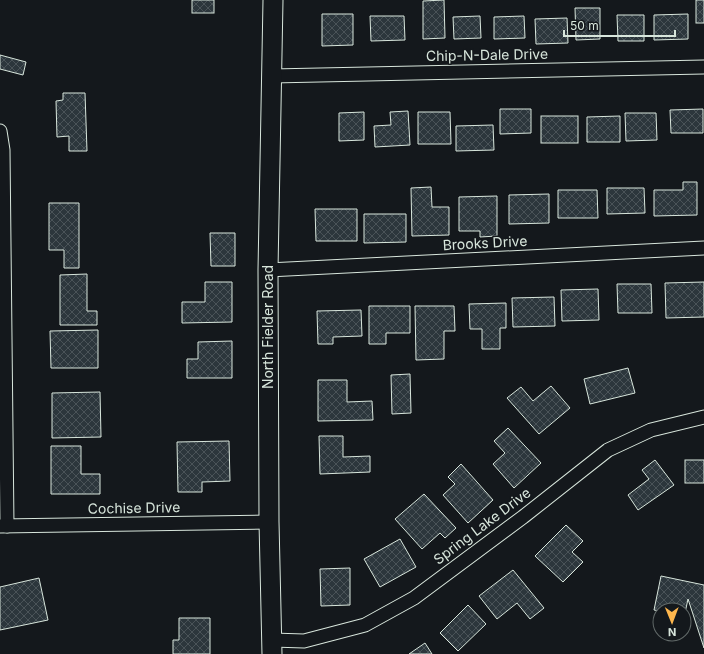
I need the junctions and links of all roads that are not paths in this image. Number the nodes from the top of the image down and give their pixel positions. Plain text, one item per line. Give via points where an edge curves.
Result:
1 (273, 0) edge
2 (704, 67) edge
3 (272, 76) junction
4 (0, 131) edge
5 (704, 248) edge
6 (268, 270) junction
7 (2, 317) edge
8 (704, 417) edge
9 (269, 522) junction
10 (4, 526) edge
11 (272, 647) edge

1 - 3 main road, North Fielder Road
2 - 3 street, Chip-N-Dale Drive
3 - 6 main road, North Fielder Road
4 - 7 street via 3,150
5 - 6 street, Brooks Drive
6 - 9 main road, North Fielder Road
7 - 10 street
8 - 11 street, Spring Lake Drive via 651,430 608,450 414,598 365,626
9 - 10 street, Cochise Drive
9 - 11 main road, North Fielder Road

